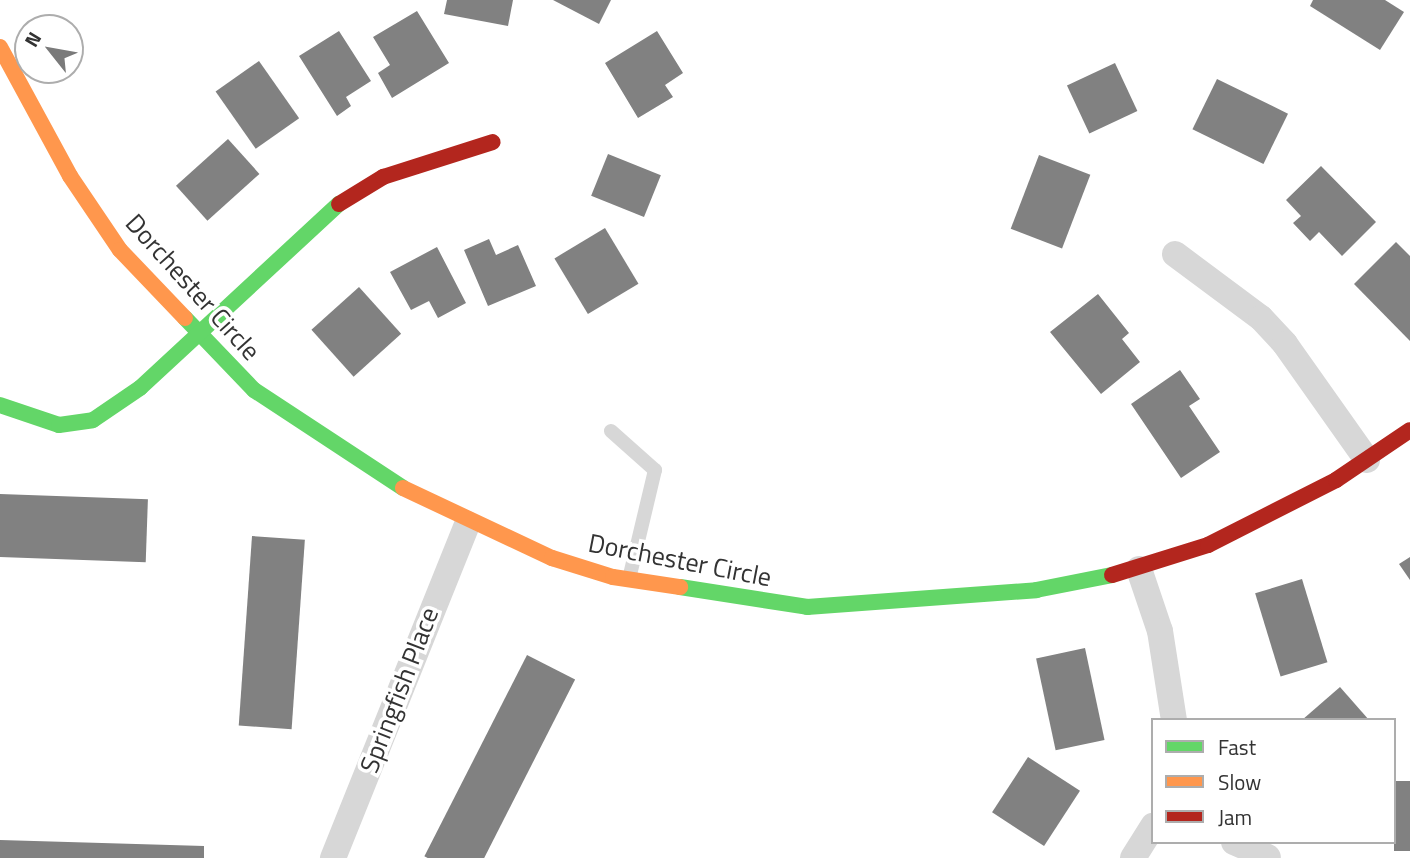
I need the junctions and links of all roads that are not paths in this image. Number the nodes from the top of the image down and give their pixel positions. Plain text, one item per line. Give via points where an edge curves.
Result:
1 (0, 47) edge
2 (493, 142) dead end
3 (1175, 254) dead end
4 (197, 336) junction
5 (0, 405) edge
6 (611, 430) dead end
7 (1410, 430) edge
8 (1367, 460) junction
9 (467, 524) junction
10 (1139, 569) junction
11 (628, 580) junction
12 (1174, 718) edge
13 (1151, 829) edge
14 (1239, 844) edge
15 (1268, 857) edge
16 (333, 858) edge
17 (1133, 858) edge

1 - 4 street, Dorchester Circle via 96,215
2 - 4 street via 383,177 353,194 301,231
3 - 8 street via 1261,318 1285,344
4 - 5 street via 140,388 77,426 40,422
4 - 9 street, Dorchester Circle via 254,390 331,444
6 - 11 lane via 655,470
7 - 8 street, Dorchester Circle
8 - 10 street, Dorchester Circle via 1266,518
9 - 11 street, Dorchester Circle via 552,558
9 - 16 street, Springfish Place
10 - 11 street, Dorchester Circle via 989,597 863,607 807,607
10 - 12 street via 1160,631
13 - 17 street
14 - 15 street

